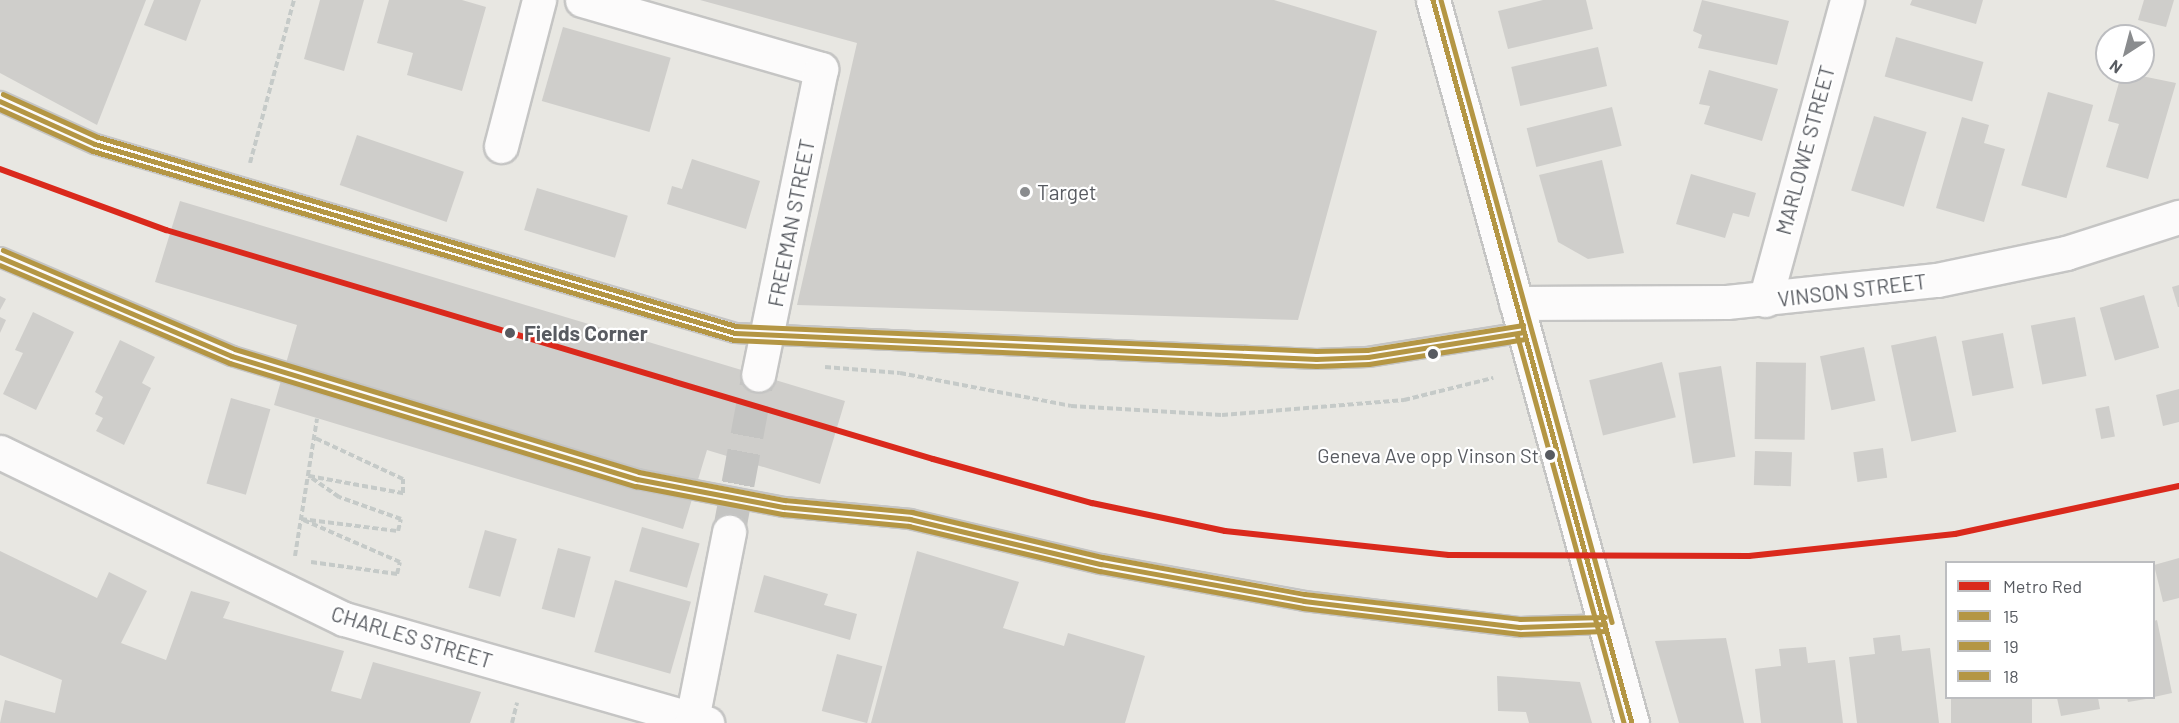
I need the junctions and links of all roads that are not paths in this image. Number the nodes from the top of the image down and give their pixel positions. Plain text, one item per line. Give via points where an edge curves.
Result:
1 (539, 0) edge
2 (582, 0) edge
3 (1433, 0) edge
4 (1847, 0) edge
5 (0, 101) edge
6 (501, 147) dead end
7 (2179, 217) edge
8 (0, 257) edge
9 (1765, 300) junction
10 (1520, 317) junction
11 (768, 337) junction
12 (758, 375) tunnel mouth
13 (0, 452) edge
14 (729, 532) tunnel mouth
15 (1605, 624) junction
16 (700, 721) edge
17 (1632, 723) edge

1 - 6 street
2 - 11 street, FREEMAN STREET via 821,69
3 - 10 street
4 - 9 street, MARLOWE STREET
5 - 11 lane via 95,144 720,329
7 - 9 street, VINSON STREET via 2066,253 1937,280
8 - 15 lane via 232,356 637,479 784,507 910,519 1112,566 1315,602 1520,627
9 - 10 street, VINSON STREET
10 - 11 lane via 1324,359
10 - 15 street
11 - 12 street, FREEMAN STREET
13 - 16 street, CHARLES STREET via 344,619
14 - 16 street
15 - 17 street

